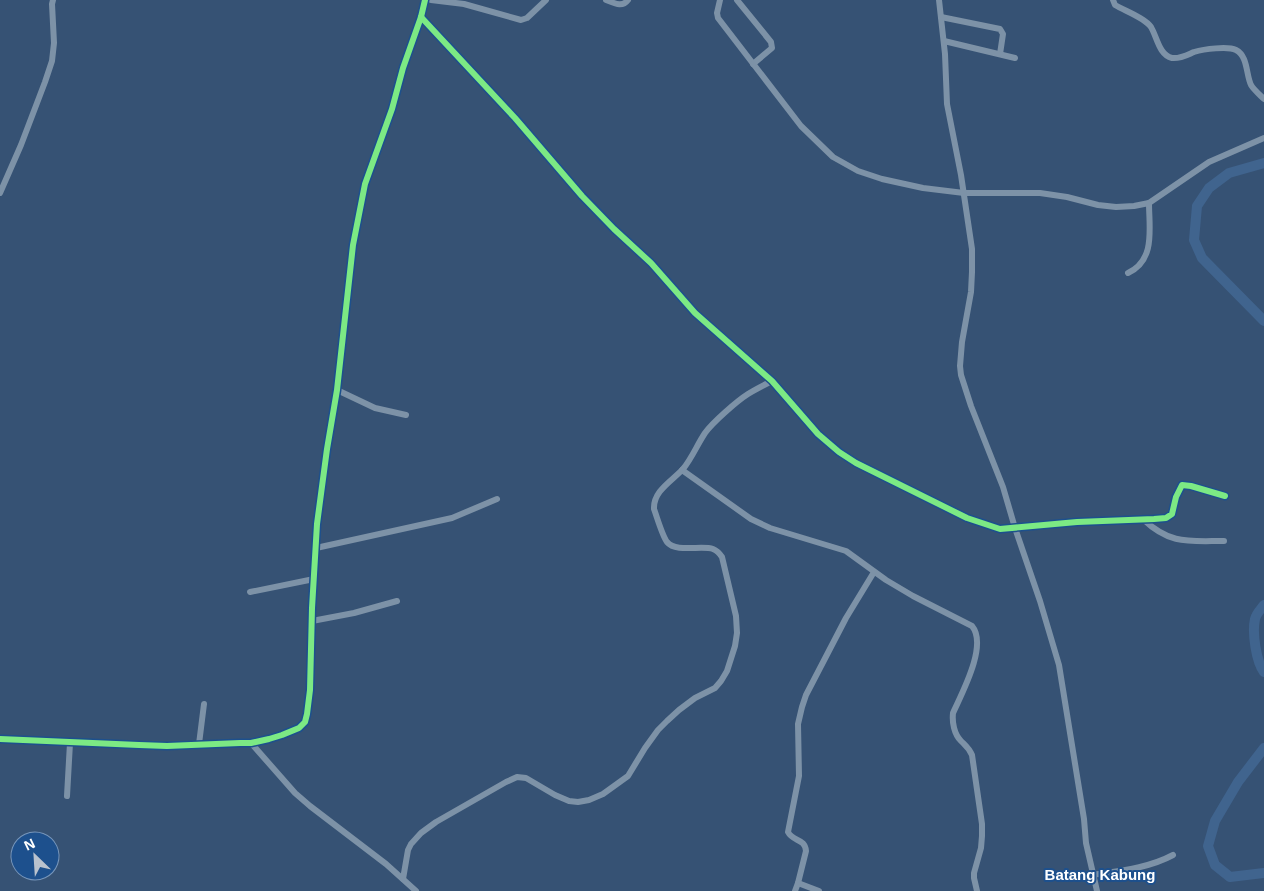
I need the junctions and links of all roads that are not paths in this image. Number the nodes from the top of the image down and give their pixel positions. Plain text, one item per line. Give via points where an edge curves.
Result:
1 (53, 0) edge
2 (425, 0) edge
3 (431, 0) edge
4 (437, 0) edge
5 (537, 0) edge
6 (606, 0) edge
7 (628, 0) edge
8 (720, 0) edge
9 (737, 0) edge
10 (939, 0) edge
11 (1113, 0) edge
12 (545, 1) edge
13 (465, 2) edge
14 (421, 17) junction
15 (942, 17) junction
16 (944, 41) junction
17 (1000, 54) junction
18 (1015, 58) dead end
19 (753, 64) junction
20 (1264, 99) edge
21 (1264, 138) edge
22 (0, 193) edge
23 (964, 193) junction
24 (1149, 203) junction
25 (1128, 273) dead end
26 (772, 381) junction
27 (337, 390) junction
28 (406, 415) dead end
29 (682, 470) junction
30 (1225, 496) dead end
31 (497, 499) dead end
32 (1144, 519) junction
33 (1014, 528) junction
34 (1224, 541) dead end
35 (316, 548) junction
36 (874, 572) junction
37 (314, 579) junction
38 (250, 592) dead end
39 (397, 601) dead end
40 (312, 621) junction
41 (204, 704) dead end
42 (0, 739) edge
43 (70, 743) junction
44 (251, 743) junction
45 (200, 744) junction
46 (67, 796) dead end
47 (1173, 855) dead end
48 (1093, 876) junction
49 (403, 879) junction
50 (798, 883) junction
51 (416, 891) edge
52 (795, 891) edge
53 (819, 891) edge
54 (977, 891) edge
55 (1097, 891) edge

1 - 22 street via 52,61
2 - 14 street
3 - 4 street
4 - 13 street
5 - 12 street
6 - 7 street via 621,5
8 - 19 street via 718,18
9 - 19 street via 772,45
10 - 15 street
11 - 20 street via 1115,5 1147,22 1163,52 1172,58 1207,50 1237,50 1252,87
12 - 13 street via 521,20
14 - 26 street via 582,196 651,263 695,313
14 - 27 street via 366,184 352,255
15 - 16 street
15 - 17 street via 1000,30 1003,34
16 - 17 street
16 - 23 street via 947,104
17 - 18 street
19 - 23 street via 801,126 833,157 858,171 882,179
21 - 24 street via 1209,162
23 - 24 street via 1040,193 1116,208
23 - 33 street via 972,272 962,342 961,375 1003,487
24 - 25 street via 1151,238 1145,259
26 - 29 street via 742,398 710,427
26 - 33 street via 818,434 856,463 982,524 1000,529
27 - 28 street via 375,408
27 - 35 street
29 - 36 street via 751,520 846,551
29 - 49 street via 656,496 654,509 672,546 713,549 722,557 737,633 727,671 721,681 667,721 628,776 603,794 590,800 569,801 526,778 518,777 506,782 421,833 408,850
30 - 32 street via 1182,486 1170,516
31 - 35 street via 452,518
32 - 33 street
32 - 34 street via 1172,538
33 - 48 street via 1059,665
35 - 37 street
36 - 50 street via 806,695 799,717 799,776 788,832 806,848
36 - 54 street via 972,626 976,634 975,660 953,718 956,734 972,755 982,830 974,873
37 - 38 street
37 - 40 street
39 - 40 street
40 - 44 street via 310,690 305,722 282,735
41 - 45 street
42 - 43 street
43 - 45 street
43 - 46 street
44 - 45 street
44 - 49 street via 295,793
47 - 48 street via 1128,870
48 - 55 street
49 - 51 street
50 - 52 street
50 - 53 street

